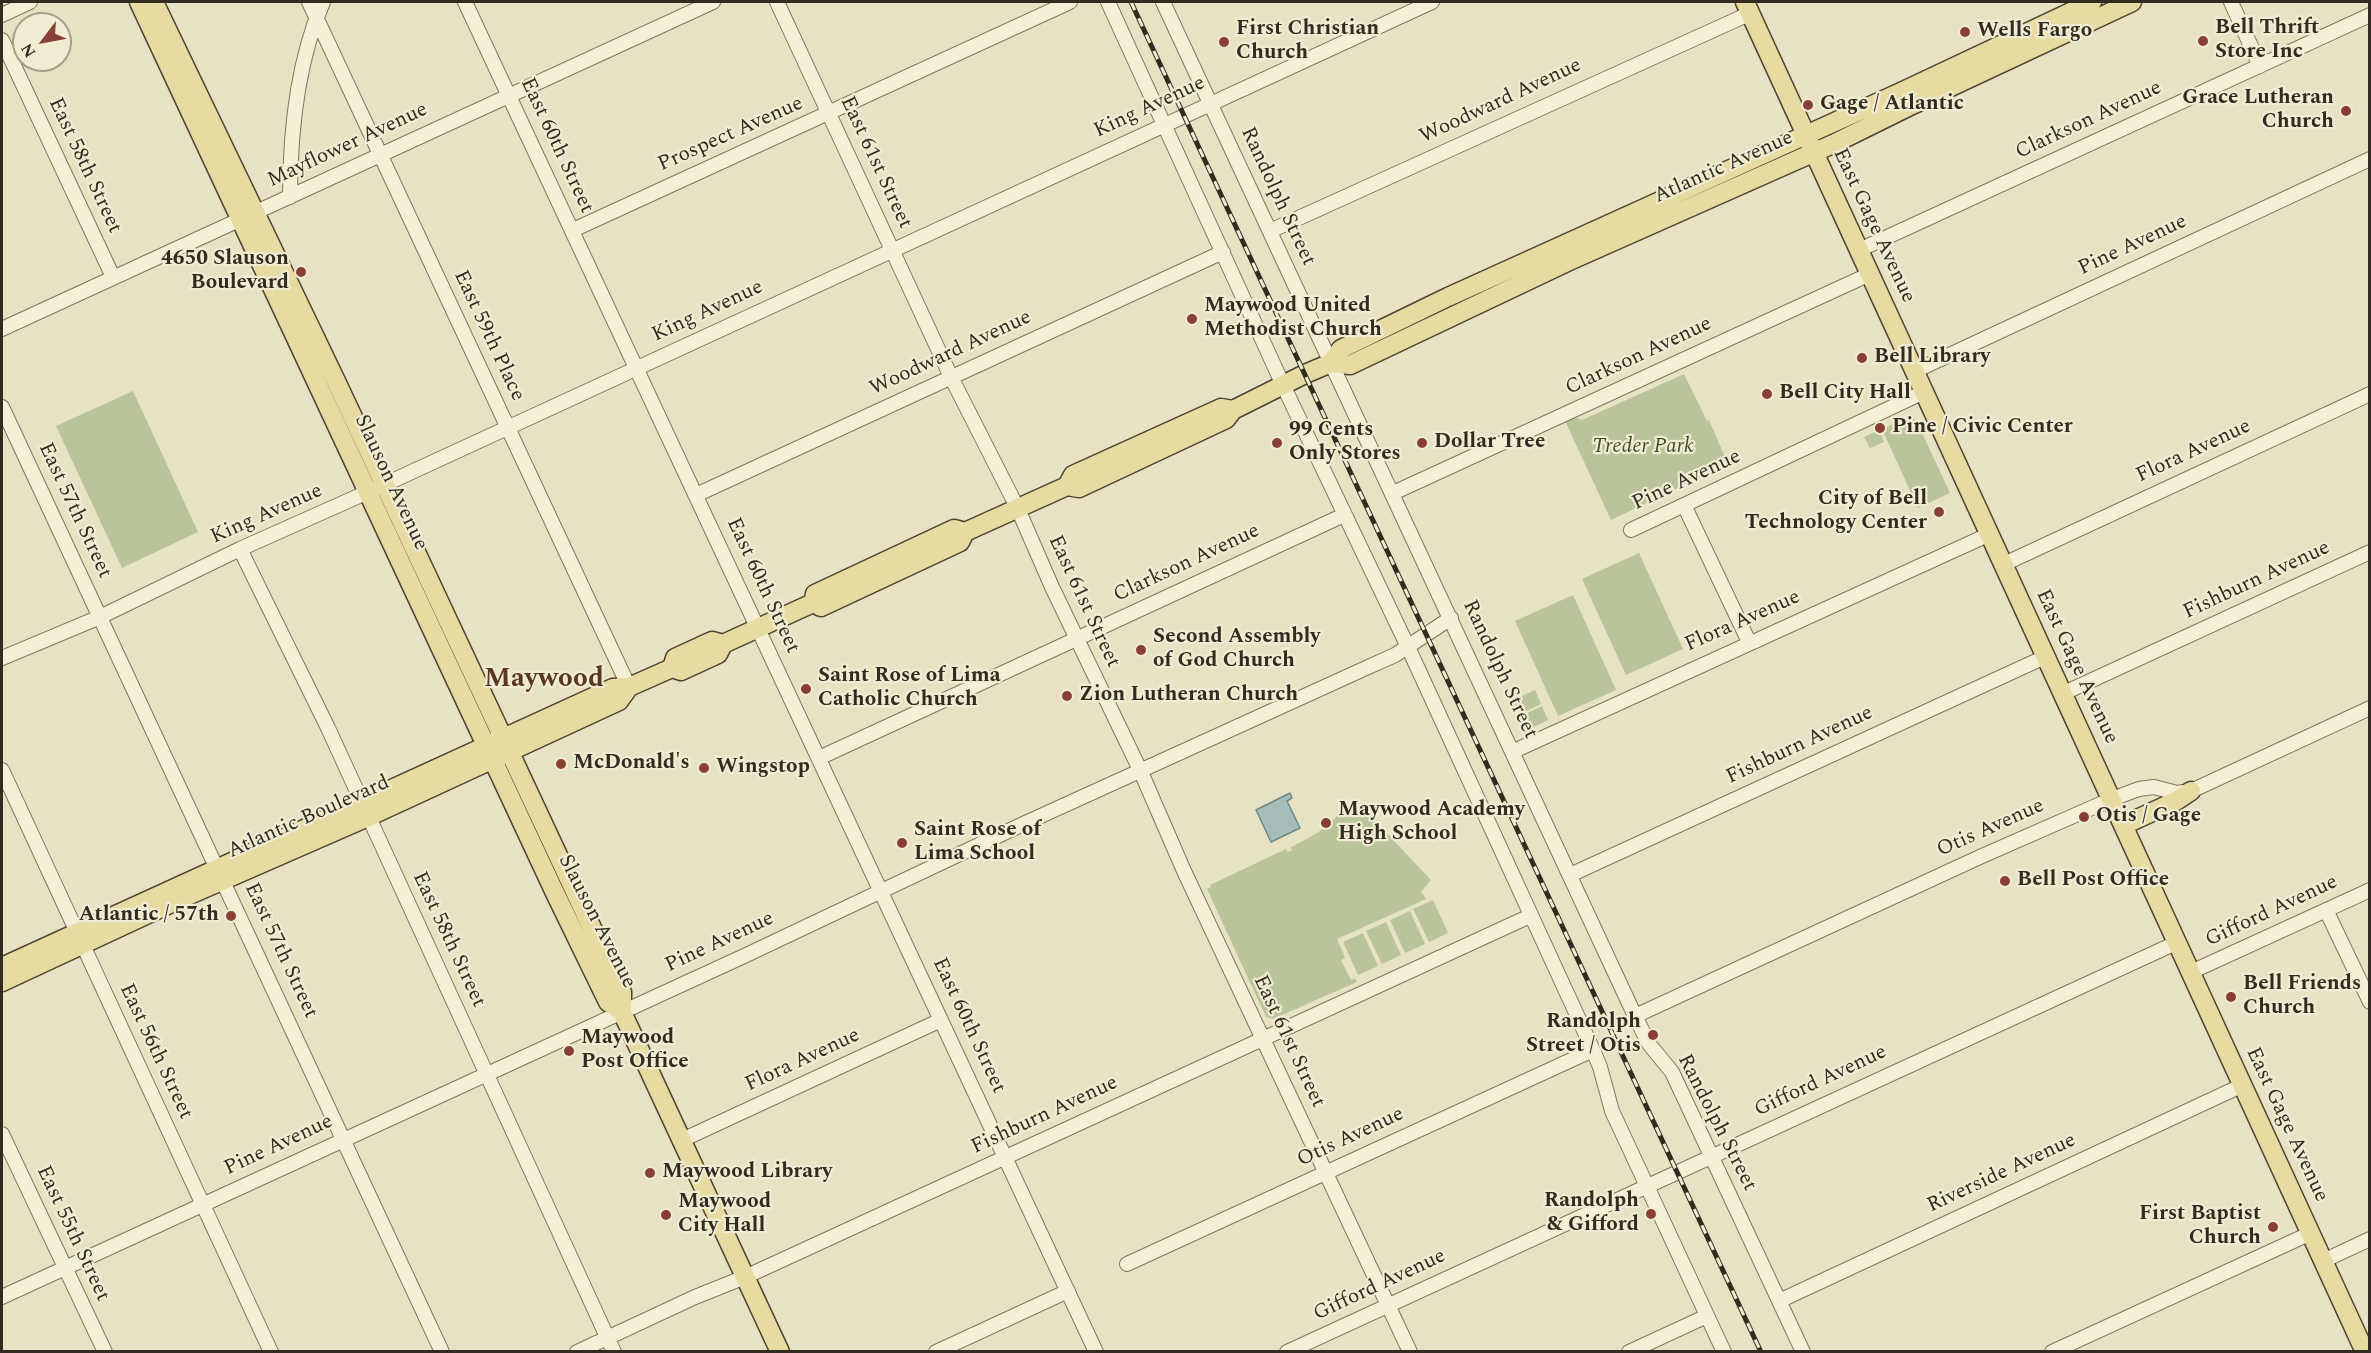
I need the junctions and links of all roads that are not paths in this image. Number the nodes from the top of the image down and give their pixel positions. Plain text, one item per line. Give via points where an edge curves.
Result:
1 (30, 2) edge
2 (139, 2) edge
3 (154, 2) edge
4 (309, 2) edge
5 (324, 2) edge
6 (465, 2) edge
7 (713, 2) edge
8 (777, 2) edge
9 (1070, 2) edge
10 (1108, 2) edge
11 (1163, 2) edge
12 (1432, 2) edge
13 (2093, 2) edge
14 (2132, 2) edge
15 (2231, 2) edge
16 (1748, 7) edge
17 (2, 15) edge
18 (2370, 15) edge
19 (317, 17) junction
20 (2065, 32) junction
21 (2, 40) edge
22 (2260, 66) junction
23 (509, 94) junction
24 (1211, 104) junction
25 (829, 114) junction
26 (1164, 125) junction
27 (1806, 135) junction
28 (1815, 153) junction
29 (380, 154) junction
30 (2370, 159) edge
31 (290, 197) junction
32 (247, 216) junction
33 (573, 230) junction
34 (1270, 231) junction
35 (892, 250) junction
36 (1859, 250) junction
37 (1223, 252) junction
38 (1870, 274) junction
39 (113, 278) junction
40 (2, 329) edge
41 (1331, 363) junction
42 (637, 368) junction
43 (1915, 371) junction
44 (951, 377) junction
45 (1286, 383) junction
46 (1924, 392) junction
47 (2370, 394) edge
48 (2, 407) edge
49 (508, 428) junction
50 (376, 489) junction
51 (1393, 494) junction
52 (696, 495) junction
53 (1684, 505) junction
54 (1018, 509) junction
55 (1344, 515) junction
56 (1631, 530) dead end
57 (1990, 534) junction
58 (240, 549) junction
59 (2370, 552) edge
60 (2004, 564) junction
61 (100, 617) junction
62 (1451, 618) junction
63 (758, 628) junction
64 (1076, 638) junction
65 (1749, 642) junction
66 (1408, 647) junction
67 (2047, 656) junction
68 (2, 658) edge
69 (629, 687) junction
70 (2064, 693) junction
71 (2370, 708) edge
72 (497, 749) junction
73 (1514, 751) junction
74 (819, 758) junction
75 (2, 770) edge
76 (1141, 772) junction
77 (2191, 791) junction
78 (2112, 799) junction
79 (365, 809) junction
80 (2124, 825) junction
81 (220, 874) junction
82 (1570, 875) junction
83 (2370, 890) edge
84 (882, 892) junction
85 (2326, 910) junction
86 (1530, 916) junction
87 (80, 939) junction
88 (2178, 942) junction
89 (2, 967) edge
90 (2191, 972) junction
91 (2, 982) edge
92 (2370, 1002) edge
93 (622, 1012) junction
94 (1635, 1016) junction
95 (941, 1020) junction
96 (1263, 1039) junction
97 (1593, 1050) junction
98 (486, 1074) junction
99 (2243, 1085) junction
100 (2, 1134) edge
101 (344, 1139) junction
102 (682, 1140) junction
103 (1712, 1156) junction
104 (1006, 1157) junction
105 (1327, 1172) junction
106 (1647, 1186) junction
107 (202, 1205) junction
108 (2311, 1233) junction
109 (2370, 1239) edge
110 (2323, 1261) junction
111 (1127, 1264) dead end
112 (64, 1268) junction
113 (745, 1277) junction
114 (1068, 1291) junction
115 (2, 1297) edge
116 (1779, 1301) junction
117 (1388, 1305) junction
118 (1707, 1316) junction
119 (607, 1338) junction
120 (105, 1352) edge
121 (271, 1352) edge
122 (442, 1352) edge
123 (577, 1352) edge
124 (614, 1352) edge
125 (780, 1352) edge
126 (936, 1352) edge
127 (1096, 1352) edge
128 (1287, 1352) edge
129 (1410, 1352) edge
130 (1629, 1352) edge
131 (1724, 1352) edge
132 (1803, 1352) edge
133 (2052, 1352) edge
134 (2365, 1352) edge

1 - 17 street
2 - 32 main road, Slauson Avenue
3 - 32 main road, Slauson Avenue
4 - 19 street, East 59th Place
5 - 19 street
6 - 23 street, East 60th Street
7 - 23 street, Mayflower Avenue
8 - 25 street, East 61st Street
9 - 25 street, Prospect Avenue
10 - 26 street
11 - 24 street, Randolph Street
12 - 24 street, King Avenue
13 - 20 main road via 2092,10 2070,22
13 - 27 main road, Atlantic Avenue
14 - 20 main road, Atlantic Avenue
15 - 22 street
16 - 27 main road, East Gage Avenue
16 - 34 street, Woodward Avenue
18 - 22 street, Clarkson Avenue
19 - 29 street, East 59th Place
19 - 31 street via 296,104 290,146
20 - 28 main road, Atlantic Avenue
21 - 39 street, East 58th Street
22 - 36 street, Clarkson Avenue
23 - 29 street, Mayflower Avenue
23 - 33 street, East 60th Street
24 - 26 street, King Avenue
24 - 34 street, Randolph Street
25 - 33 street, Prospect Avenue
25 - 35 street, East 61st Street
26 - 35 street, King Avenue
26 - 37 street
27 - 28 main road, East Gage Avenue
27 - 41 main road, Atlantic Avenue via 1389,325 1341,349
28 - 36 main road, East Gage Avenue
28 - 41 main road, Atlantic Avenue via 1567,262 1350,365
29 - 31 street, Mayflower Avenue
29 - 49 street, East 59th Place
30 - 43 street, Pine Avenue
31 - 32 street, Mayflower Avenue
32 - 39 street, Mayflower Avenue
32 - 50 main road, Slauson Avenue
33 - 42 street, East 60th Street
34 - 41 street, Randolph Street
35 - 42 street, King Avenue
35 - 44 street, East 61st Street
36 - 38 main road, East Gage Avenue
37 - 44 street, Woodward Avenue
37 - 45 street
38 - 43 main road, East Gage Avenue
38 - 51 street, Clarkson Avenue
39 - 40 street, Mayflower Avenue
41 - 45 main road, Atlantic Avenue
41 - 51 street, Randolph Street
42 - 49 street, King Avenue
42 - 52 street, East 60th Street
43 - 46 main road, East Gage Avenue
44 - 52 street, Woodward Avenue
44 - 54 street, East 61st Street
45 - 54 main road, Atlantic Boulevard via 1233,410 1221,408 1073,475 1067,486
45 - 55 street
46 - 53 street, Pine Avenue
46 - 57 main road, East Gage Avenue
47 - 60 street, Flora Avenue
48 - 61 street, East 57th Street
49 - 50 street, King Avenue
49 - 69 street, East 59th Place
50 - 58 street, King Avenue
50 - 72 main road, Slauson Avenue
51 - 62 street, Randolph Street
52 - 63 street, East 60th Street
53 - 56 street, Pine Avenue
53 - 65 street
54 - 63 main road, Atlantic Boulevard via 965,532 954,529 815,594 813,603
54 - 64 street, East 61st Street
55 - 64 street, Clarkson Avenue
55 - 66 street
57 - 60 main road, East Gage Avenue
57 - 65 street, Flora Avenue
58 - 61 street, King Avenue
58 - 79 street, East 58th Street
59 - 70 street, Fishburn Avenue
60 - 67 main road, East Gage Avenue
61 - 68 street, King Avenue
61 - 81 street, East 57th Street
62 - 66 street, Pine Avenue
62 - 73 street, Randolph Street
63 - 69 main road, Atlantic Boulevard via 723,644 718,654 688,668 672,668
63 - 74 street, East 60th Street
64 - 74 street, Clarkson Avenue
64 - 76 street, East 61st Street
65 - 73 street, Flora Avenue
66 - 76 street, Pine Avenue
66 - 86 street
67 - 70 main road, East Gage Avenue
67 - 82 street, Fishburn Avenue
69 - 72 main road, Atlantic Boulevard via 619,701
70 - 78 main road, East Gage Avenue
71 - 77 street, Otis Avenue
72 - 79 main road, Atlantic Boulevard
72 - 93 main road, Slauson Avenue via 622,992
73 - 82 street, Randolph Street
74 - 84 street, East 60th Street
75 - 87 street, East 56th Street
76 - 84 street, Pine Avenue
76 - 96 street, East 61st Street
77 - 78 street, Otis Avenue via 2177,793 2154,787
77 - 80 main road
78 - 80 main road, East Gage Avenue
78 - 94 street, Otis Avenue
79 - 81 main road, Atlantic Boulevard
79 - 98 street, East 58th Street
80 - 88 main road, East Gage Avenue
81 - 87 main road, Atlantic Boulevard
81 - 101 street, East 57th Street
82 - 94 street, Randolph Street
83 - 85 street, Gifford Avenue
84 - 93 street, Pine Avenue
84 - 95 street, East 60th Street
85 - 90 street, Gifford Avenue
85 - 92 street
86 - 96 street, Fishburn Avenue
86 - 97 street
87 - 89 main road, Atlantic Boulevard
87 - 91 main road, Atlantic Boulevard
87 - 107 street, East 56th Street
88 - 90 main road, East Gage Avenue
88 - 103 street, Gifford Avenue
90 - 99 main road, East Gage Avenue
93 - 98 street, Pine Avenue
93 - 102 main road, Slauson Avenue
94 - 103 street, Randolph Street via 1649,1044 1672,1072
95 - 102 street, Flora Avenue
95 - 104 street, East 60th Street
96 - 104 street, Fishburn Avenue
96 - 105 street, East 61st Street
97 - 105 street, Otis Avenue
97 - 106 street via 1612,1110
98 - 101 street, Pine Avenue
98 - 119 street, East 58th Street
99 - 108 main road, East Gage Avenue
99 - 116 street, Riverside Avenue
100 - 112 street, East 55th Street
101 - 107 street, Pine Avenue
101 - 122 street, East 57th Street
102 - 113 main road, Slauson Avenue
103 - 106 street, Gifford Avenue
103 - 116 street, Randolph Street
104 - 113 street, Fishburn Avenue
104 - 114 street, East 60th Street
105 - 111 street, Otis Avenue
105 - 117 street, East 61st Street
106 - 117 street, Gifford Avenue
106 - 118 street
107 - 112 street, Pine Avenue
107 - 121 street, East 56th Street
108 - 110 main road, East Gage Avenue
108 - 133 street
109 - 110 street
110 - 134 main road, East Gage Avenue
112 - 115 street, Pine Avenue
112 - 120 street, East 55th Street
113 - 119 street, Fishburn Avenue
113 - 125 main road
114 - 126 street
114 - 127 street, East 60th Street
116 - 132 street, Randolph Street
117 - 128 street, Gifford Avenue
117 - 129 street, East 61st Street
118 - 130 street
118 - 131 street
119 - 123 street, Fishburn Avenue
119 - 124 street, East 58th Street

